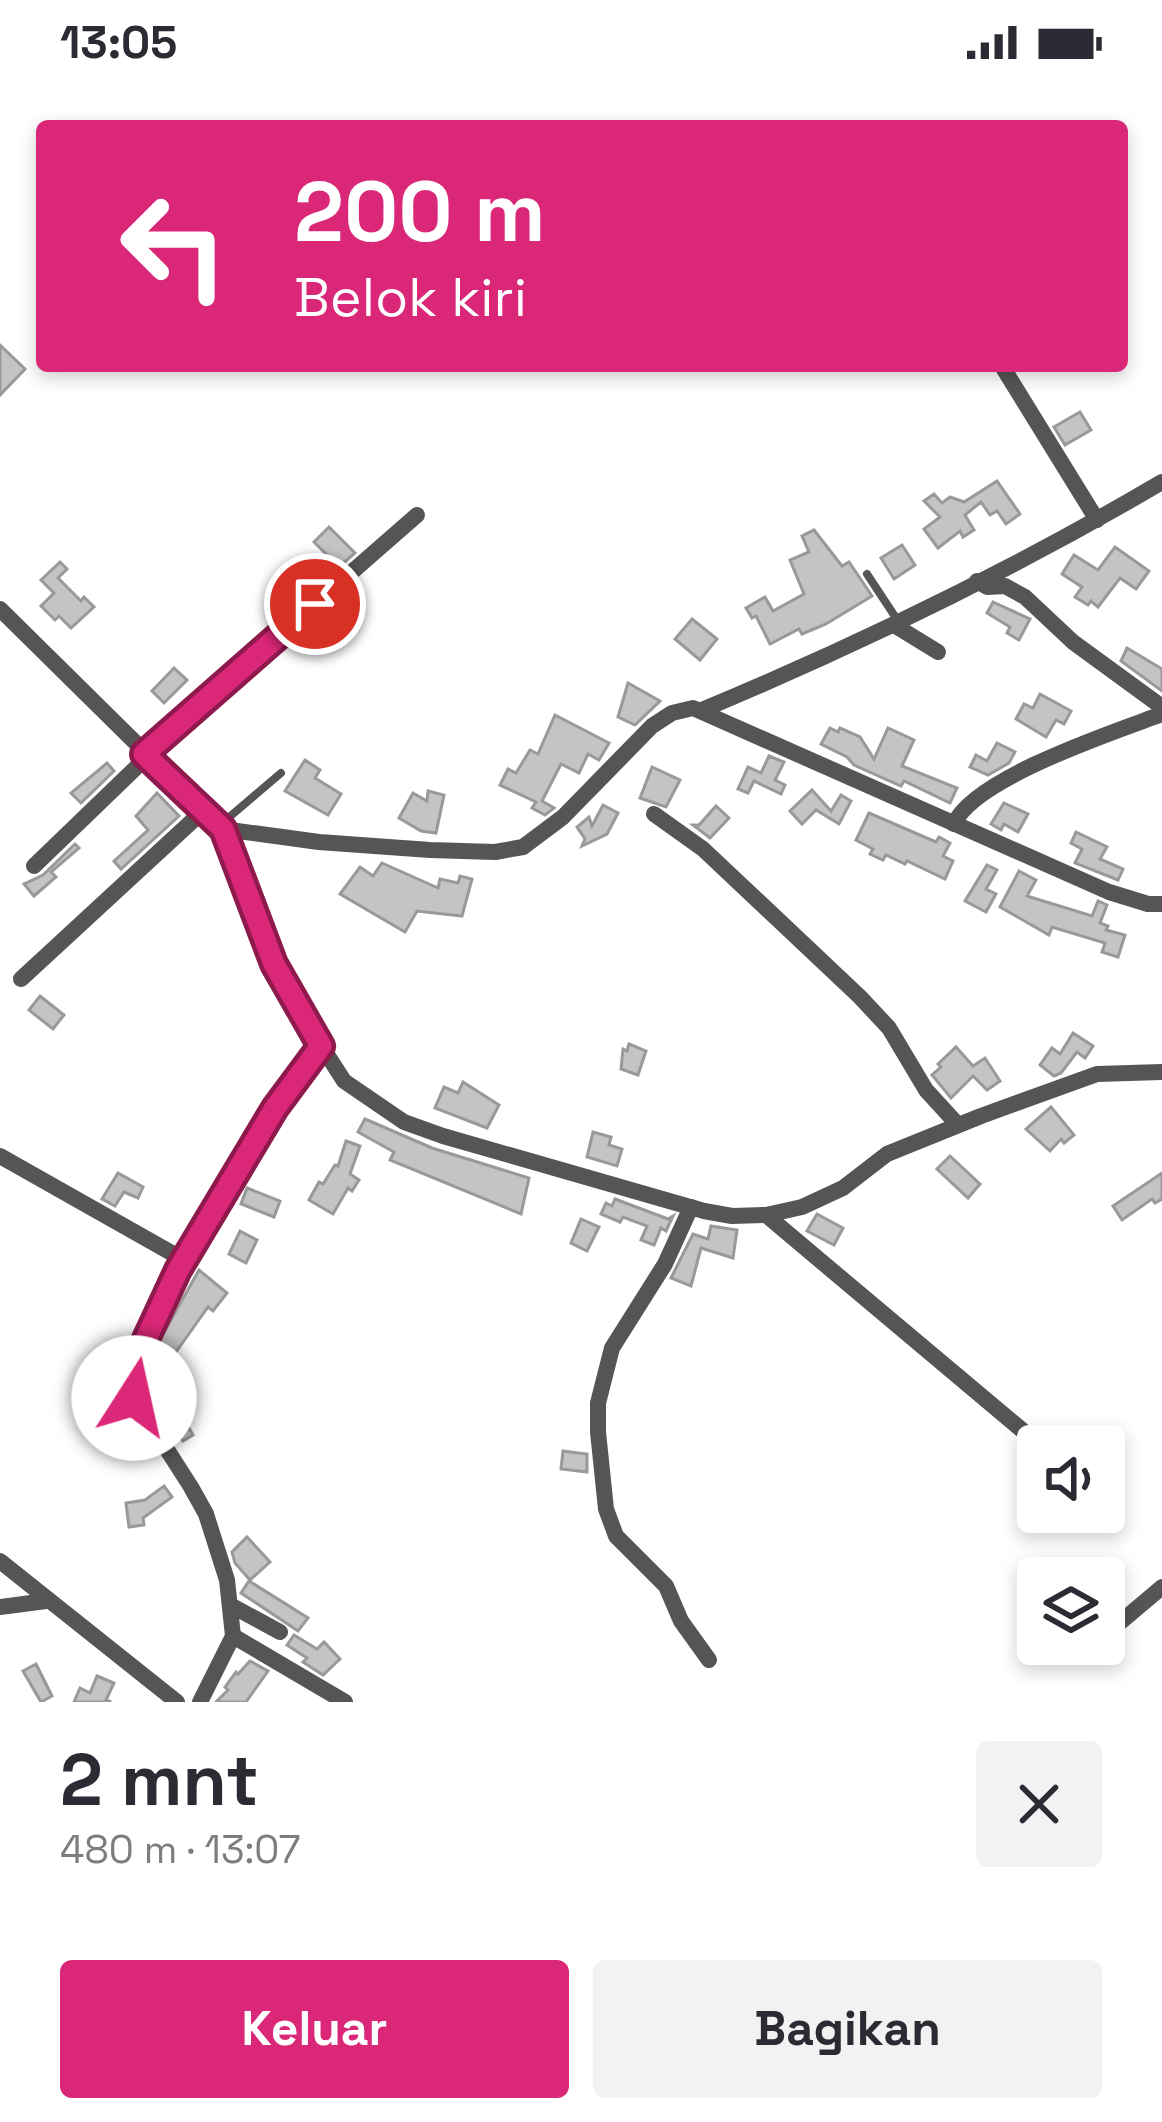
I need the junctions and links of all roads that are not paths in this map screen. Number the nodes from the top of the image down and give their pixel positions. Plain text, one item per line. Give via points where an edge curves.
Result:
1 (1006, 372) edge
2 (1162, 482) edge
3 (417, 515) dead end
4 (1097, 520) junction
5 (868, 574) dead end
6 (976, 581) junction
7 (0, 610) edge
8 (896, 624) junction
9 (938, 652) dead end
10 (702, 710) junction
11 (1162, 710) edge
12 (146, 755) junction
13 (280, 773) dead end
14 (202, 812) junction
15 (653, 814) dead end
16 (953, 824) junction
17 (221, 827) junction
18 (34, 866) dead end
19 (1162, 904) edge
20 (21, 979) dead end
21 (321, 1046) junction
22 (1162, 1072) edge
23 (958, 1125) junction
24 (0, 1156) edge
25 (691, 1207) junction
26 (766, 1215) junction
27 (184, 1259) junction
28 (1017, 1426) edge
29 (0, 1561) edge
30 (1160, 1593) edge
31 (46, 1600) junction
32 (232, 1606) junction
33 (0, 1607) edge
34 (1125, 1620) edge
35 (280, 1632) dead end
36 (233, 1636) junction
37 (710, 1660) dead end
38 (177, 1702) edge
39 (200, 1702) edge
40 (345, 1702) edge

1 - 4 street
2 - 4 street
3 - 12 street
4 - 6 street
5 - 8 lane
6 - 8 street
6 - 11 street via 1024,597
7 - 12 street
8 - 9 street
8 - 10 street
10 - 16 street
10 - 17 street via 683,709 652,726 523,848 448,851
11 - 16 street via 974,798
12 - 14 street
12 - 18 street
13 - 17 lane
14 - 17 street
14 - 20 street
15 - 23 street via 703,849 860,997
16 - 19 street via 1109,892
17 - 21 street via 274,964
21 - 25 street via 344,1081 404,1122
21 - 27 street
22 - 23 street via 1097,1074
23 - 26 street via 886,1154 843,1188
24 - 27 street
25 - 26 street
25 - 37 street via 612,1348 598,1432 616,1536 665,1586
26 - 28 street
27 - 32 street via 131,1384 206,1514
29 - 31 street
30 - 34 street
31 - 33 street
31 - 38 street
32 - 35 street
32 - 36 street
36 - 39 street
36 - 40 street

